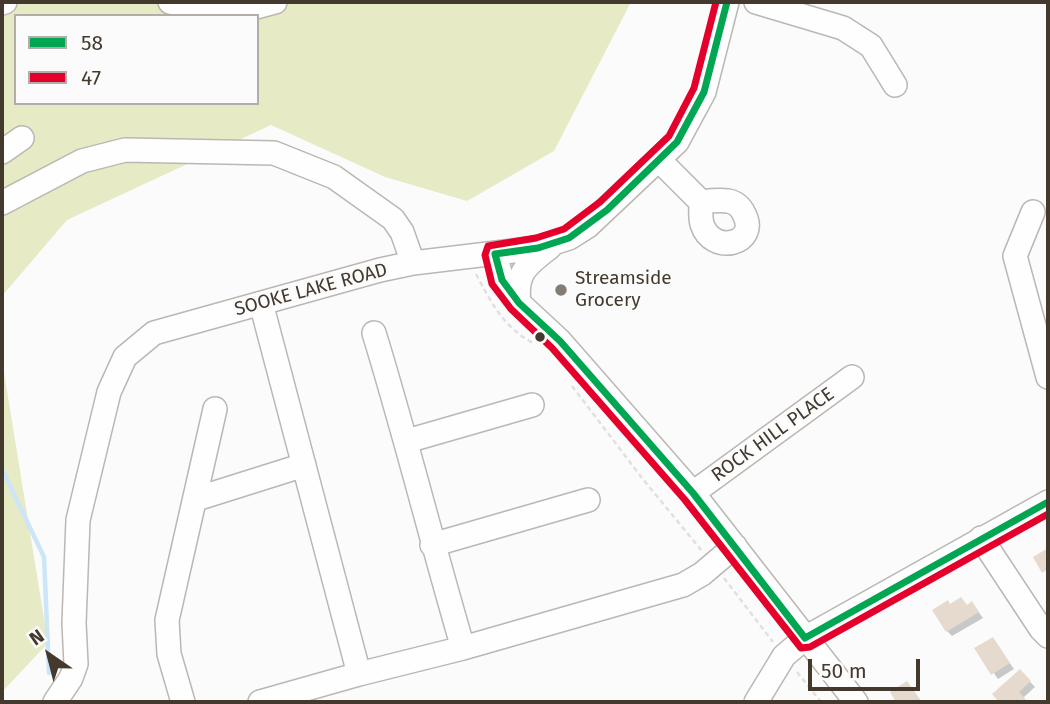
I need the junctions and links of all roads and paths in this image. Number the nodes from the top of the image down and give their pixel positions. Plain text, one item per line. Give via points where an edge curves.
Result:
1 (170, 2) edge
2 (275, 2) edge
3 (727, 2) edge
4 (756, 2) edge
5 (223, 14) edge
6 (231, 14) edge
7 (895, 85) dead end
8 (22, 138) dead end
9 (2, 152) edge
10 (660, 161) junction
11 (701, 202) dead end
12 (2, 203) edge
13 (1033, 212) dead end
14 (553, 244) junction
15 (495, 254) junction
16 (414, 263) junction
17 (261, 303) junction
18 (519, 303) junction
19 (374, 332) dead end
20 (852, 377) dead end
21 (1048, 377) edge
22 (568, 380) dead end
23 (532, 405) dead end
24 (215, 409) dead end
25 (407, 441) junction
26 (304, 465) junction
27 (693, 493) junction
28 (196, 499) junction
29 (588, 500) dead end
30 (1048, 502) edge
31 (981, 538) junction
32 (432, 545) junction
33 (735, 546) junction
34 (713, 565) junction
35 (1048, 636) edge
36 (805, 638) junction
37 (463, 648) junction
38 (784, 656) junction
39 (359, 674) junction
40 (71, 678) junction
41 (55, 702) edge
42 (77, 702) edge
43 (183, 702) edge
44 (260, 702) edge
45 (756, 702) edge
46 (821, 702) edge
47 (856, 702) edge

1 - 5 street
2 - 6 street
3 - 10 street, SOOKE LAKE ROAD via 704,92 677,142
4 - 7 street via 843,28 871,46
8 - 9 street
10 - 11 street
10 - 14 street, SOOKE LAKE ROAD via 588,226
12 - 16 street via 82,161 125,150 274,153 334,177 393,219
13 - 21 street via 1015,256
14 - 15 street, SOOKE LAKE ROAD
14 - 18 street via 522,272 517,286
15 - 16 street, SOOKE LAKE ROAD
15 - 18 street via 502,280
16 - 17 street, SOOKE LAKE ROAD
17 - 26 street
17 - 40 street, SOOKE LAKE ROAD via 154,333 125,357 109,392 78,520 76,664
18 - 27 street via 559,341
19 - 25 street
20 - 27 street, ROCK HILL PLACE
22 - 34 path
23 - 25 street
24 - 28 street
25 - 32 street
26 - 28 street
26 - 39 street
27 - 33 street
28 - 43 street via 167,620 169,654
29 - 32 street
30 - 31 street
31 - 35 street
31 - 36 street
32 - 37 street
33 - 34 street
33 - 36 street
34 - 37 street via 683,585
34 - 38 path
36 - 38 street
36 - 47 street
37 - 39 street
38 - 45 street
38 - 46 path
39 - 44 street
40 - 41 street, SOOKE LAKE ROAD
40 - 42 street

